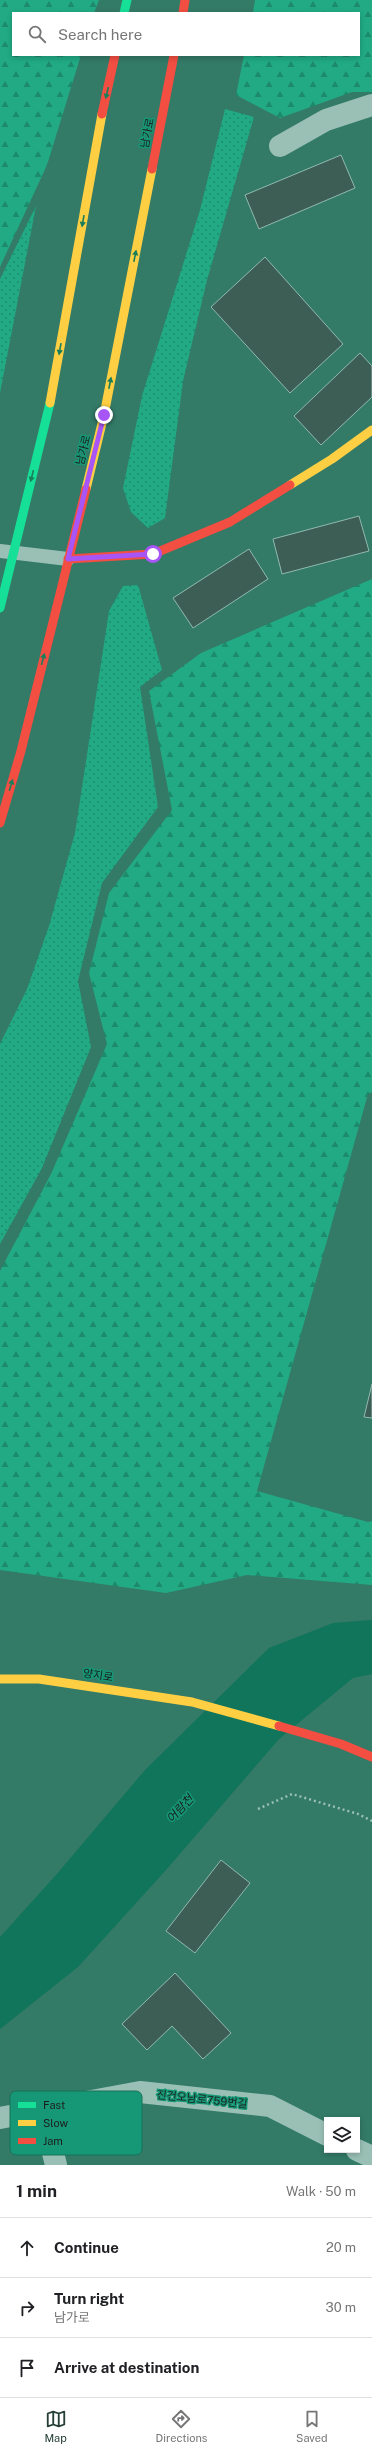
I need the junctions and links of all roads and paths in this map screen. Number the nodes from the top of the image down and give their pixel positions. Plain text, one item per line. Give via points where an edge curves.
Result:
1 (127, 0) edge
2 (185, 0) edge
3 (124, 12) edge
4 (182, 12) edge
5 (115, 56) edge
6 (174, 56) edge
7 (372, 105) edge
8 (280, 146) dead end
9 (372, 430) edge
10 (6, 551) edge
11 (68, 559) junction
12 (0, 608) edge
13 (0, 823) edge
14 (0, 1679) edge
15 (372, 1757) edge
16 (258, 1809) dead end
17 (372, 1821) edge
18 (142, 2092) edge
19 (10, 2116) edge
20 (0, 2118) edge
21 (324, 2133) edge
22 (360, 2151) edge
23 (54, 2155) edge
24 (372, 2157) edge
25 (56, 2165) edge

1 - 3 main road
2 - 4 main road
5 -> 10 main road via 51,400
11 -> 6 main road, 남가로 via 104,415
7 - 8 street via 326,120
9 - 11 main road via 332,459 230,522 153,554
10 - 11 lane
10 - 12 main road
13 -> 11 main road, 남가로 via 21,751
14 - 15 main road, 양지로 via 39,1679 192,1702 341,1744
16 - 17 path via 292,1794 358,1814
18 - 21 street, 진건오남로759번길 via 270,2106
19 - 20 street, 진건오남로759번길
22 - 24 street
23 - 25 street

